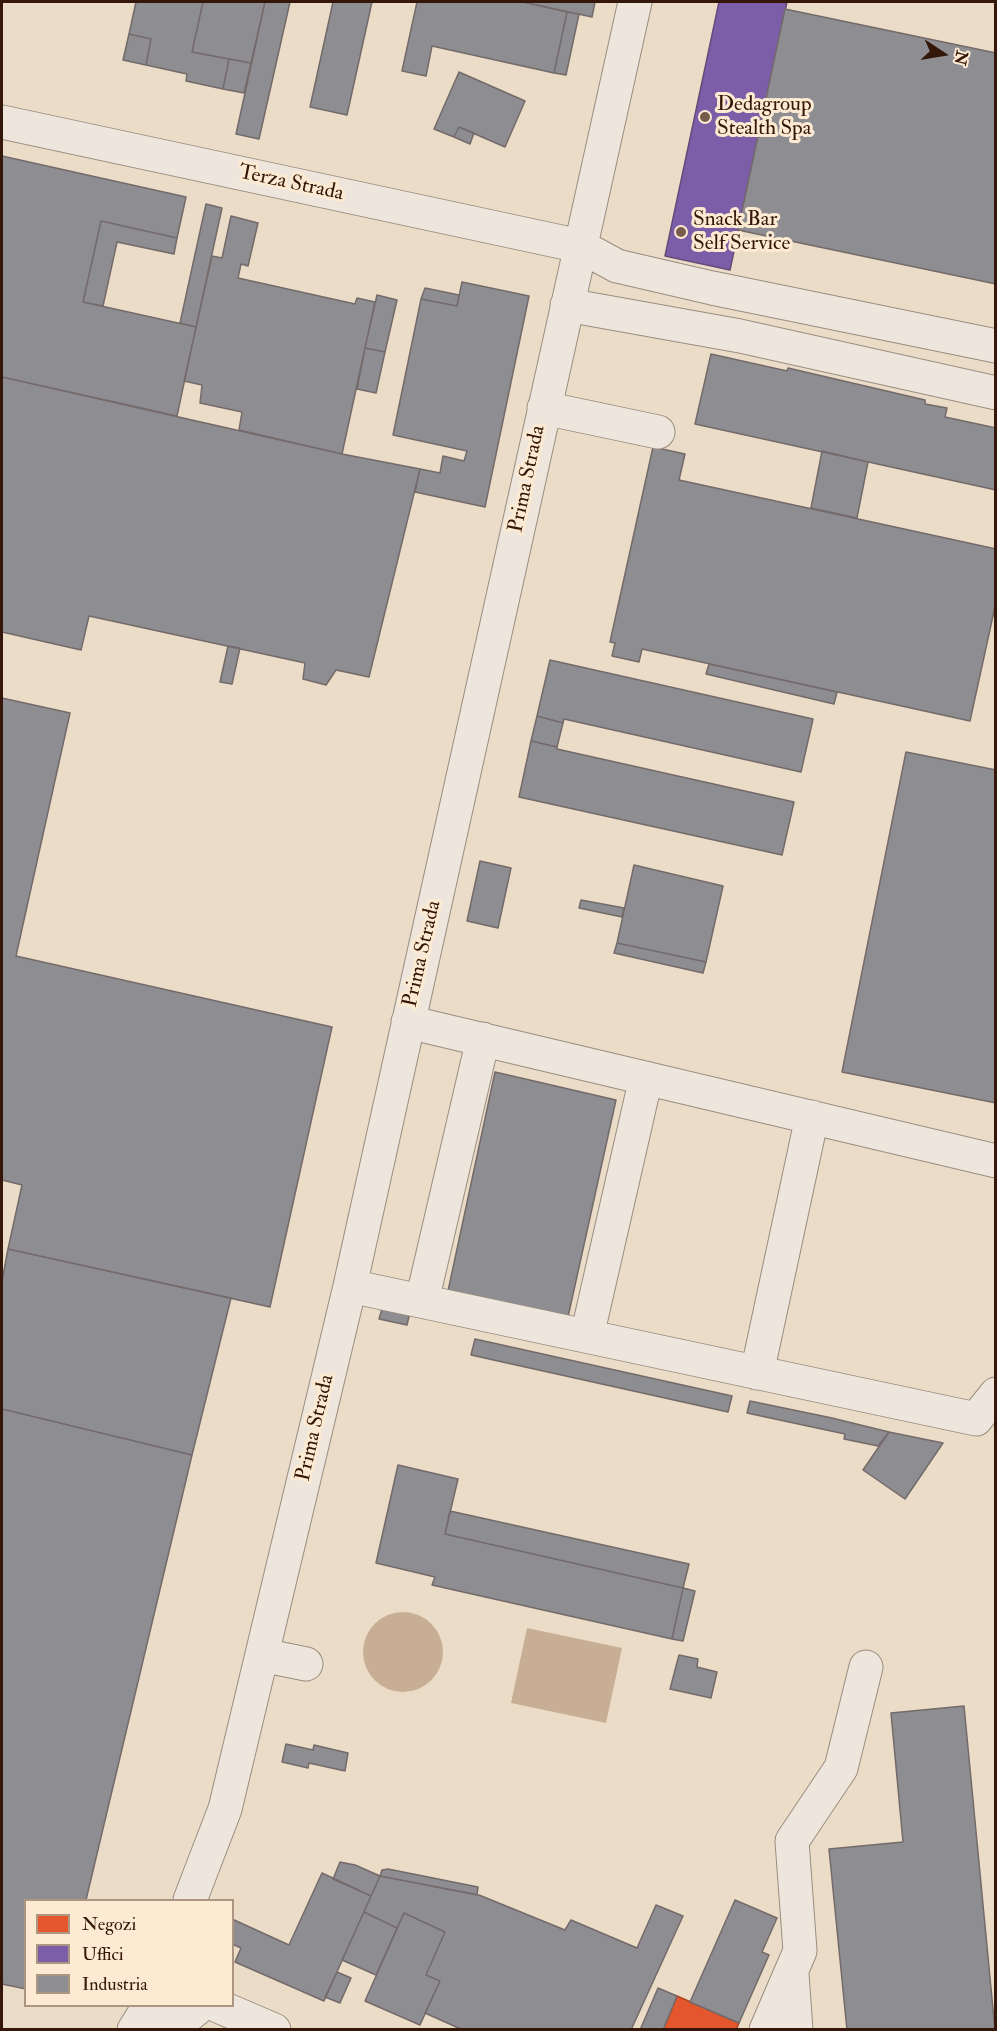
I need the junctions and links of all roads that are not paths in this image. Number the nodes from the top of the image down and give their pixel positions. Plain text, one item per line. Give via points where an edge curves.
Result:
1 (635, 2) edge
2 (2, 122) edge
3 (580, 246) junction
4 (567, 305) junction
5 (996, 346) edge
6 (996, 393) edge
7 (544, 408) junction
8 (658, 432) dead end
9 (408, 1022) junction
10 (483, 1039) junction
11 (646, 1078) junction
12 (812, 1117) junction
13 (996, 1161) edge
14 (350, 1286) junction
15 (422, 1301) junction
16 (587, 1336) junction
17 (757, 1372) junction
18 (996, 1394) edge
19 (262, 1655) junction
20 (306, 1664) dead end
21 (866, 1667) dead end
22 (190, 1899) edge
23 (792, 1970) junction
24 (148, 2007) edge
25 (150, 2007) edge
26 (199, 2007) edge
27 (220, 2007) edge
28 (134, 2030) edge
29 (274, 2030) edge
30 (766, 2030) edge
31 (796, 2030) edge

1 - 3 street, Prima Strada
2 - 3 street, Terza Strada
3 - 4 street, Prima Strada
3 - 5 street, Terza Strada via 617,266
4 - 6 street via 740,336
4 - 7 street, Prima Strada
7 - 8 street
7 - 9 street, Prima Strada
9 - 10 street
9 - 14 street, Prima Strada
10 - 11 street
10 - 15 street
11 - 12 street
11 - 16 street
12 - 13 street
12 - 17 street
14 - 15 street
14 - 19 street, Prima Strada
15 - 16 street
16 - 17 street
17 - 18 street via 976,1419
19 - 20 street
19 - 22 street, Prima Strada via 225,1809
21 - 23 street via 841,1768 792,1841 800,1951
23 - 30 street
23 - 31 street
24 - 28 street
25 - 26 street via 168,2018 180,2018
27 - 29 street

